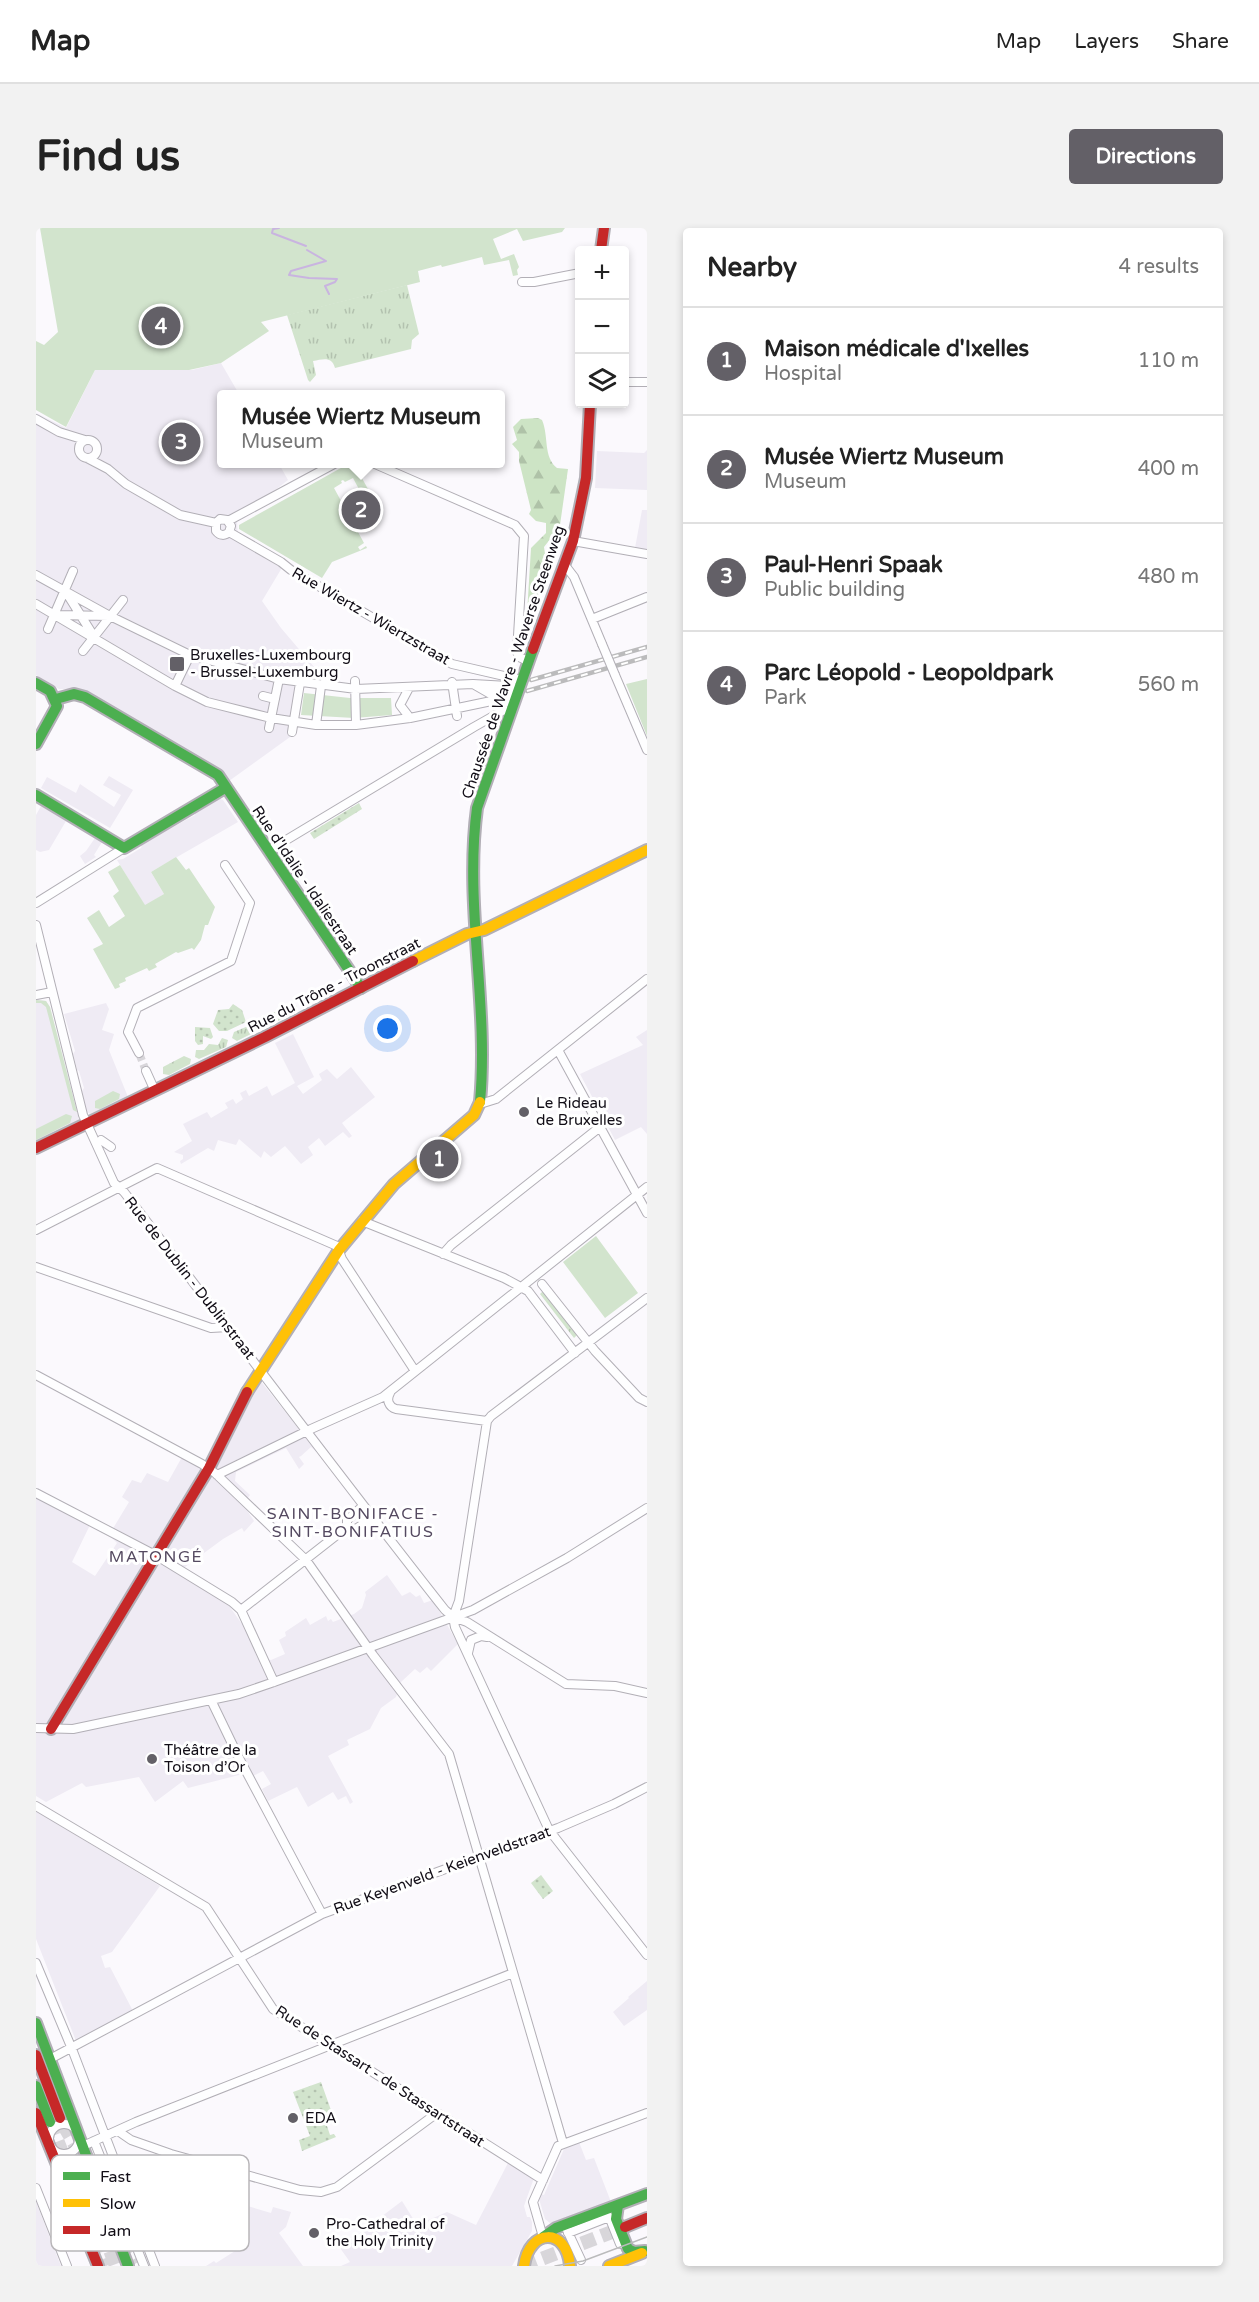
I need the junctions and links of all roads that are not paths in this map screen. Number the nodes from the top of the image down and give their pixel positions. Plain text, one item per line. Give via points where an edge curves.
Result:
1 (603, 228) edge
2 (601, 246) edge
3 (575, 274) edge
4 (522, 282) dead end
5 (629, 382) edge
6 (647, 382) edge
7 (590, 408) edge
8 (36, 419) edge
9 (59, 432) junction
10 (85, 441) junction
11 (96, 450) junction
12 (80, 451) junction
13 (87, 458) junction
14 (327, 468) edge
15 (384, 468) edge
16 (108, 469) junction
17 (228, 521) junction
18 (216, 523) junction
19 (229, 532) junction
20 (573, 542) junction
21 (647, 554) edge
22 (564, 564) junction
23 (73, 571) dead end
24 (36, 574) edge
25 (65, 591) junction
26 (647, 597) edge
27 (123, 600) dead end
28 (36, 604) edge
29 (54, 614) junction
30 (80, 615) junction
31 (110, 616) junction
32 (592, 619) junction
33 (48, 629) dead end
34 (94, 637) junction
35 (83, 651) dead end
36 (190, 655) junction
37 (528, 661) junction
38 (279, 679) junction
39 (328, 679) dead end
40 (300, 682) junction
41 (451, 682) junction
42 (36, 683) edge
43 (473, 684) junction
44 (514, 684) junction
45 (356, 685) junction
46 (175, 686) junction
47 (321, 686) junction
48 (409, 688) junction
49 (263, 696) dead end
50 (504, 698) junction
51 (56, 699) junction
52 (275, 699) junction
53 (510, 712) junction
54 (456, 713) junction
55 (271, 718) junction
56 (410, 718) junction
57 (293, 722) junction
58 (316, 725) junction
59 (356, 725) junction
60 (269, 728) dead end
61 (292, 732) dead end
62 (36, 744) edge
63 (647, 750) edge
64 (225, 788) junction
65 (36, 795) edge
66 (124, 848) junction
67 (647, 850) edge
68 (268, 851) junction
69 (225, 865) dead end
70 (36, 903) edge
71 (36, 925) edge
72 (476, 932) junction
73 (647, 979) edge
74 (361, 988) junction
75 (52, 992) junction
76 (36, 995) edge
77 (558, 1050) junction
78 (139, 1053) tunnel mouth
79 (146, 1071) tunnel mouth
80 (155, 1091) junction
81 (480, 1104) junction
82 (87, 1124) junction
83 (600, 1127) junction
84 (101, 1140) dead end
85 (111, 1147) dead end
86 (36, 1148) edge
87 (647, 1187) edge
88 (120, 1188) junction
89 (638, 1195) junction
90 (647, 1214) edge
91 (362, 1221) junction
92 (36, 1230) edge
93 (339, 1251) junction
94 (443, 1254) junction
95 (36, 1267) edge
96 (543, 1284) dead end
97 (521, 1287) junction
98 (647, 1298) edge
99 (228, 1327) junction
100 (588, 1343) junction
101 (575, 1353) junction
102 (260, 1369) junction
103 (416, 1371) junction
104 (36, 1375) edge
105 (391, 1391) junction
106 (647, 1402) edge
107 (487, 1421) junction
108 (307, 1432) junction
109 (213, 1472) junction
110 (36, 1494) edge
111 (363, 1506) junction
112 (647, 1508) edge
113 (373, 1518) junction
114 (347, 1527) junction
115 (157, 1556) junction
116 (306, 1560) junction
117 (241, 1610) junction
118 (453, 1617) junction
119 (489, 1637) junction
120 (368, 1647) junction
121 (468, 1656) junction
122 (274, 1682) junction
123 (647, 1693) edge
124 (211, 1700) junction
125 (36, 1728) edge
126 (51, 1729) junction
127 (647, 1787) edge
128 (36, 1806) edge
129 (549, 1830) junction
130 (479, 1856) junction
131 (322, 1914) junction
132 (647, 1955) edge
133 (239, 1958) junction
134 (36, 1963) edge
135 (513, 1973) junction
136 (36, 2023) edge
137 (332, 2045) junction
138 (72, 2049) junction
139 (36, 2055) edge
140 (50, 2059) junction
141 (36, 2086) edge
142 (436, 2112) junction
143 (36, 2113) edge
144 (647, 2113) edge
145 (118, 2131) junction
146 (78, 2133) junction
147 (105, 2135) junction
148 (94, 2141) junction
149 (563, 2143) junction
150 (50, 2144) junction
151 (82, 2146) junction
152 (54, 2155) edge
153 (85, 2155) tunnel mouth
154 (100, 2155) edge
155 (113, 2155) edge
156 (175, 2155) edge
157 (249, 2176) edge
158 (543, 2180) junction
159 (36, 2188) edge
160 (647, 2194) edge
161 (618, 2205) junction
162 (647, 2218) edge
163 (51, 2226) edge
164 (647, 2227) edge
165 (543, 2237) junction
166 (619, 2245) dead end
167 (61, 2251) edge
168 (92, 2251) edge
169 (122, 2251) edge
170 (138, 2251) edge
171 (150, 2251) edge
172 (646, 2251) edge
173 (581, 2259) dead end
174 (67, 2266) edge
175 (98, 2266) edge
176 (128, 2266) edge
177 (144, 2266) edge
178 (156, 2266) edge
179 (524, 2266) edge
180 (570, 2266) edge
181 (609, 2266) edge

1 - 2 main road
3 - 4 street
5 - 6 street
7 - 20 main road, Chaussée de Wavre - Waverse Steenweg via 586,478
8 - 9 street, Rue Wiertz - Wiertzstraat
9 - 10 street, Rue Wiertz - Wiertzstraat
9 - 12 street, Rue Wiertz - Wiertzstraat
10 - 11 street, Rue Wiertz - Wiertzstraat via 93,441
10 - 12 street
11 - 13 street
11 - 16 street, Rue Wiertz - Wiertzstraat
12 - 13 street, Rue Wiertz - Wiertzstraat
13 - 16 street, Rue Wiertz - Wiertzstraat
14 - 17 street, Rue Wiertz - Wiertzstraat
15 - 37 street via 515,525 524,536 517,652
16 - 18 street, Rue Wiertz - Wiertzstraat via 180,515
17 - 18 street, Rue Wiertz - Wiertzstraat via 220,519
17 - 19 street
18 - 19 street, Rue Wiertz - Wiertzstraat via 220,535
19 - 44 street, Rue Wiertz - Wiertzstraat via 453,664
20 - 21 street
20 - 22 main road, Chaussée de Wavre - Waverse Steenweg
22 - 32 street via 574,577
22 - 37 main road, Chaussée de Wavre - Waverse Steenweg
23 - 25 street
24 - 25 street
25 - 29 street
25 - 30 street
25 - 31 street
26 - 32 street
27 - 31 street
28 - 29 street
29 - 30 street
29 - 33 street
29 - 34 street
30 - 31 street
30 - 34 street
31 - 34 street
31 - 36 street
32 - 63 street, bridge
34 - 35 street
34 - 46 street
36 - 38 street
36 - 46 street via 188,669
37 - 44 main road, Chaussée de Wavre - Waverse Steenweg
38 - 40 street
38 - 52 street
39 - 47 street
40 - 47 street
40 - 57 street
41 - 43 street
41 - 48 street
41 - 54 street
42 - 51 main road
43 - 44 street
43 - 50 street
44 - 50 street
44 - 53 main road, Chaussée de Wavre - Waverse Steenweg
45 - 47 street
45 - 48 street
45 - 59 street
46 - 55 street via 207,702
47 - 58 street
48 - 56 street via 400,705
49 - 52 street
50 - 54 street
51 - 62 main road via 57,706
51 - 64 main road, Rue d'Idalie - Idaliestraat via 74,694 85,697 218,775
52 - 55 street
53 - 68 street via 504,710 474,727
53 - 72 main road, Chaussée de Wavre - Waverse Steenweg via 483,786 475,821
54 - 56 street
55 - 57 street
55 - 60 street
56 - 59 street
57 - 58 street
57 - 61 street
58 - 59 street via 344,730
64 - 66 main road
64 - 68 main road, Rue d'Idalie - Idaliestraat
65 - 66 main road
66 - 70 street
67 - 72 main road, Rue du Trône - Troonstraat
68 - 74 main road, Rue d'Idalie - Idaliestraat
69 - 78 street via 250,903 231,962 137,1008 128,1032
71 - 75 street, Rue de Dublin - Dublinstraat
72 - 74 main road, Rue du Trône - Troonstraat
72 - 81 main road, Chaussée de Wavre - Waverse Steenweg via 483,1069
73 - 77 street
74 - 80 main road, Rue du Trône - Troonstraat
75 - 76 street
75 - 82 street, Rue de Dublin - Dublinstraat
77 - 81 street via 496,1099
77 - 83 street
79 - 80 street
80 - 82 main road, Rue du Trône - Troonstraat
81 - 91 main road via 463,1125 406,1171
82 - 86 main road, Rue du Trône - Troonstraat
82 - 88 street, Rue de Dublin - Dublinstraat via 114,1183
83 - 89 street
83 - 94 street
84 - 85 street
87 - 89 street
88 - 92 street
88 - 93 street via 157,1168 331,1242
88 - 99 street, Rue de Dublin - Dublinstraat
89 - 90 street
89 - 97 street
91 - 93 main road
91 - 94 street
93 - 102 main road
93 - 103 street
94 - 97 street
95 - 99 street via 212,1328
96 - 100 street
97 - 101 street
97 - 103 street
98 - 100 street
99 - 102 street, Rue de Dublin - Dublinstraat
100 - 101 street
100 - 106 street
101 - 107 street
102 - 108 street, Rue de Dublin - Dublinstraat
102 - 109 main road via 243,1398
103 - 105 street
104 - 109 street
105 - 107 street via 388,1400 396,1409
105 - 108 street
107 - 118 street via 459,1601
108 - 109 street
108 - 111 street, Rue de Dublin - Dublinstraat
109 - 115 main road
109 - 116 street
110 - 115 street
111 - 113 street, Rue de Dublin - Dublinstraat
111 - 114 street via 347,1520
112 - 118 street via 528,1580
113 - 114 street via 354,1530
113 - 118 street, Rue de Dublin - Dublinstraat
114 - 116 street
115 - 117 street
115 - 126 main road
116 - 117 street
116 - 120 street
117 - 122 street
118 - 119 street
118 - 120 street
118 - 121 street
119 - 121 street via 471,1640
119 - 123 street via 566,1684 615,1686
120 - 122 street
120 - 130 street via 449,1754
121 - 129 street
122 - 124 street
124 - 126 street via 73,1729
124 - 131 street
125 - 126 street
127 - 129 street, Rue Keyenveld - Keienveldstraat
128 - 133 street, Rue de Stassart - de Stassartstraat via 206,1907
129 - 130 street, Rue Keyenveld - Keienveldstraat
129 - 132 street
130 - 131 street, Rue Keyenveld - Keienveldstraat
130 - 135 street
131 - 133 street, Rue Keyenveld - Keienveldstraat
133 - 137 street, Rue de Stassart - de Stassartstraat via 273,2009
133 - 138 street, Rue Keyenveld - Keienveldstraat
134 - 138 street
135 - 137 street
135 - 149 street
136 - 140 main road
137 - 142 street, Rue de Stassart - de Stassartstraat
137 - 145 street
138 - 140 street, Rue Keyenveld - Keienveldstraat
138 - 147 street
139 - 141 main road via 55,2120
140 - 146 main road
142 - 157 street via 337,2187 321,2192 300,2190
142 - 158 street, Rue de Stassart - de Stassartstraat
143 - 150 main road
144 - 149 street
145 - 147 street
145 - 156 street via 131,2140
146 - 150 street via 78,2144 70,2153 58,2152
146 - 150 street via 70,2124 58,2124 50,2133
146 - 151 main road
147 - 148 street
147 - 155 street
148 - 151 street
148 - 154 street
149 - 158 street
150 - 152 main road
151 - 153 main road
158 - 165 street via 533,2204
159 - 163 street
160 - 161 main road
161 - 165 main road via 556,2228
161 - 172 main road via 616,2219 628,2248
162 - 164 main road via 626,2230
165 - 179 main road via 528,2246
165 - 180 main road via 555,2238 566,2246
166 - 173 street via 609,2217 567,2232
167 - 174 street
168 - 175 main road
169 - 176 main road
170 - 177 street
171 - 178 street
172 - 181 main road

